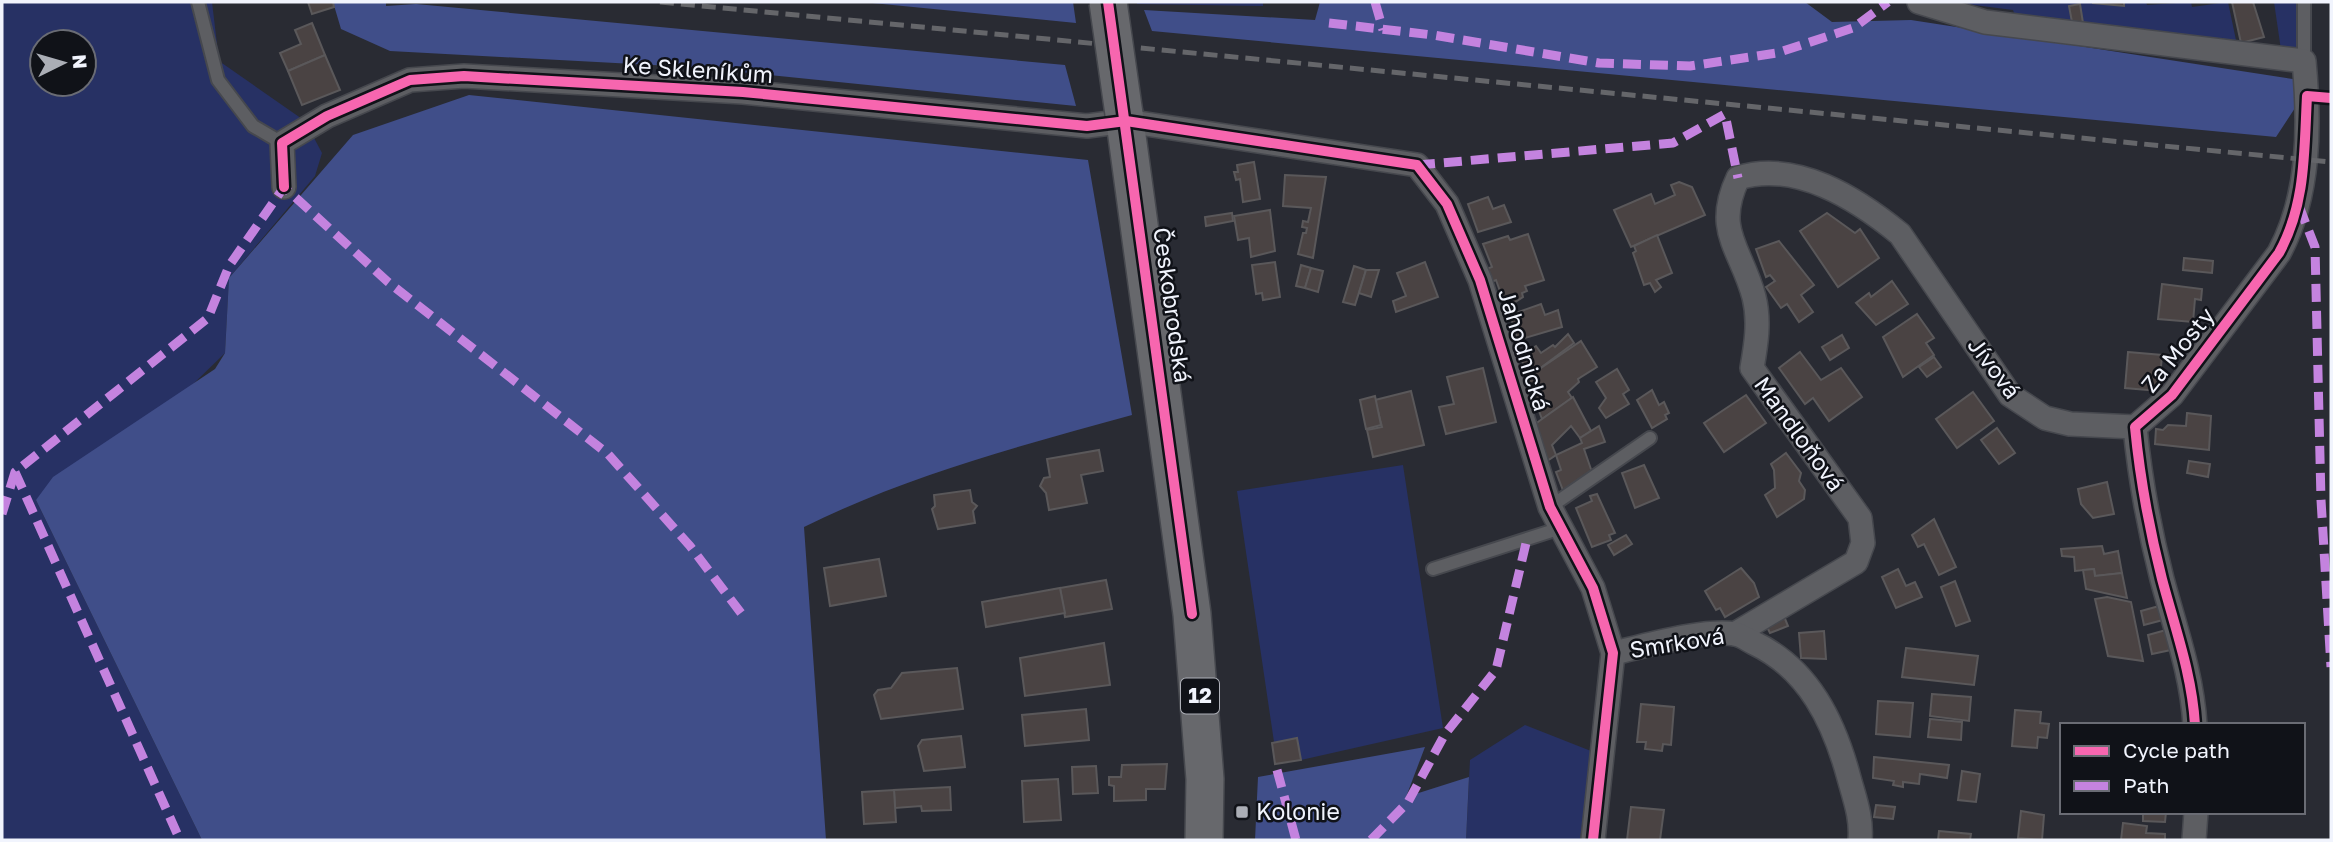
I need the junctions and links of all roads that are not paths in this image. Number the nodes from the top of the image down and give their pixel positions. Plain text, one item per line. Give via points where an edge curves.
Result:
1 (198, 2) edge
2 (1108, 2) edge
3 (1919, 2) edge
4 (2304, 2) edge
5 (2304, 61) junction
6 (1125, 118) junction
7 (282, 144) junction
8 (284, 187) dead end
9 (1900, 234) joint
10 (2135, 427) junction
11 (1650, 438) dead end
12 (1549, 507) junction
13 (1560, 528) junction
14 (1433, 569) dead end
15 (1735, 634) junction
16 (1613, 653) junction
17 (2195, 723) edge
18 (2196, 814) edge
19 (1204, 840) edge
20 (1593, 840) edge
21 (1860, 840) edge
22 (2194, 840) edge

1 - 7 lane via 218,80 253,126
2 - 6 main road, Českobrodská / 12, bridge
3 - 5 street via 1985,22
4 - 5 lane
5 - 10 street, Za Mosty via 2303,186 2292,230 2280,253 2172,395
6 - 7 street, Ke Skleníkům via 1087,127 743,92 464,76 410,80 327,116
6 - 12 street, Jahodnická via 1417,165 1447,204 1480,280
6 - 19 main road, Českobrodská / 12 via 1192,614 1205,779
7 - 8 street
9 - 10 street, Jívová via 2010,395 2045,418
9 - 15 street, Mandloňová via 1844,196 1791,173 1738,178 1731,192 1727,228 1754,299 1758,337 1752,368 1860,518 1863,543 1856,562
10 - 17 street via 2141,489 2188,665
11 - 12 lane
12 - 13 street, Jahodnická
13 - 14 lane
13 - 16 street, Jahodnická via 1593,588
15 - 16 street, Smrková via 1688,637
15 - 21 street, Smrková via 1774,652 1798,672 1815,696 1839,742 1862,821
16 - 20 street, Jahodnická
18 - 22 street

